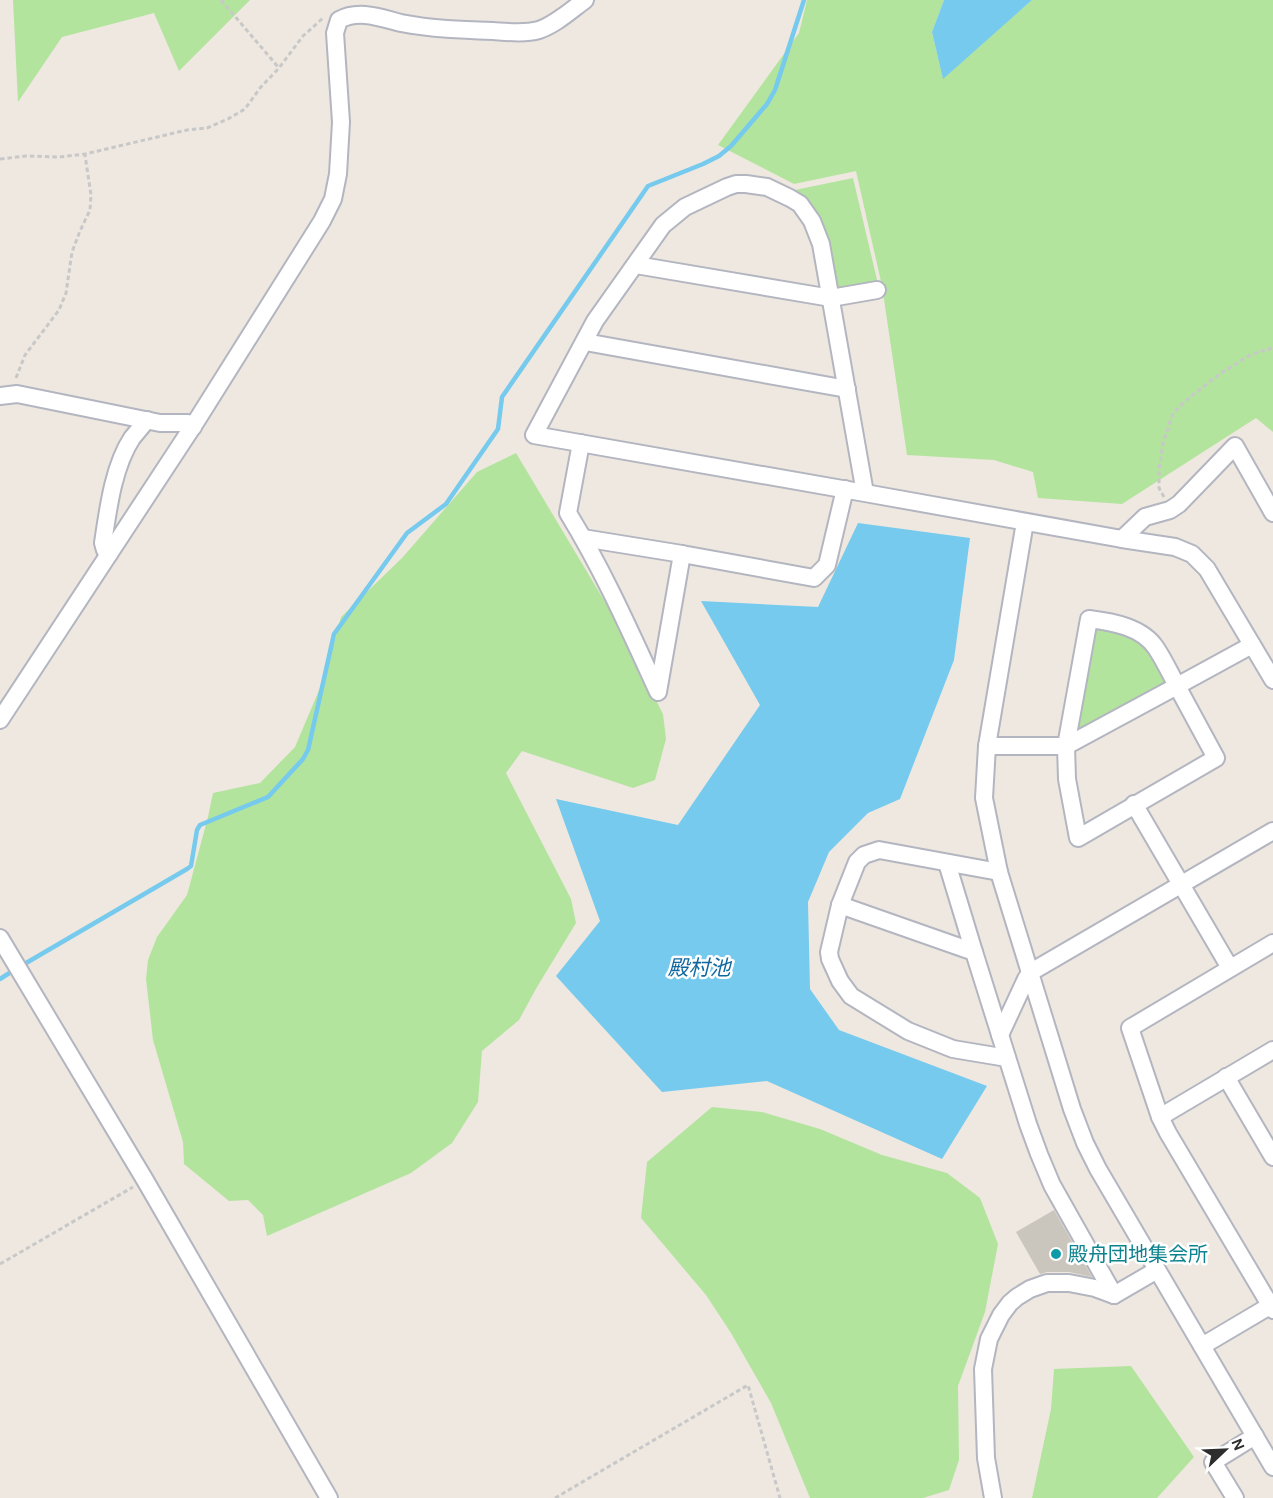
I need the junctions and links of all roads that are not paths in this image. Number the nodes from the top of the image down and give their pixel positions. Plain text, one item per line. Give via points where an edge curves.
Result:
1 (585, 0) edge
2 (636, 265) junction
3 (877, 290) dead end
4 (831, 298) junction
5 (585, 342) junction
6 (847, 389) junction
7 (3, 396) edge
8 (147, 420) junction
9 (193, 427) junction
10 (581, 443) junction
11 (845, 489) junction
12 (865, 492) junction
13 (1273, 513) edge
14 (1025, 522) junction
15 (583, 538) junction
16 (1122, 539) junction
17 (109, 554) junction
18 (682, 554) junction
19 (1252, 645) junction
20 (1273, 680) edge
21 (1177, 686) junction
22 (0, 720) edge
23 (987, 746) junction
24 (1066, 746) junction
25 (1134, 804) junction
26 (1273, 831) edge
27 (947, 863) junction
28 (999, 872) junction
29 (1180, 884) junction
30 (840, 905) junction
31 (0, 938) edge
32 (1273, 943) edge
33 (974, 952) junction
34 (1230, 968) junction
35 (1031, 972) junction
36 (1000, 1035) junction
37 (1273, 1050) edge
38 (1007, 1059) junction
39 (1226, 1077) junction
40 (1160, 1117) junction
41 (1273, 1157) edge
42 (1157, 1270) junction
43 (1114, 1295) junction
44 (1272, 1306) edge
45 (1203, 1346) junction
46 (1255, 1436) junction
47 (1273, 1467) edge
48 (329, 1498) edge
49 (993, 1498) edge
50 (1235, 1498) edge

1 - 9 street via 547,27 530,32 437,28 366,14 339,20 335,33 341,122 333,199
2 - 4 street
2 - 4 street via 663,225 685,207 736,184 766,187 800,204 812,221 821,244
2 - 5 street via 595,321
3 - 4 street
4 - 6 street
5 - 6 street
5 - 10 street via 534,435
6 - 12 street
7 - 8 street via 17,394
8 - 9 street via 188,423
8 - 17 street via 132,438 113,486 103,543
9 - 17 street
10 - 11 street
10 - 15 street via 568,513
11 - 12 street
11 - 18 street via 827,564 814,578
12 - 14 street
13 - 16 street via 1235,446 1179,504 1145,517
14 - 16 street
14 - 23 street
15 - 18 street
15 - 18 street via 658,692
16 - 19 street via 1175,547 1192,554 1207,569
17 - 22 street
19 - 20 street
19 - 21 street
21 - 24 street
21 - 24 street via 1155,646 1142,633 1089,619
21 - 25 street via 1216,758
23 - 24 street
23 - 28 street via 984,798
24 - 25 street via 1067,779 1078,838
25 - 29 street
26 - 29 street
27 - 28 street
27 - 30 street via 879,850 871,852 857,862
27 - 33 street
28 - 35 street
29 - 34 street
29 - 35 street
30 - 33 street
30 - 38 street via 829,952 840,981 851,996 908,1031 952,1049
31 - 48 street
32 - 34 street
33 - 36 street
34 - 40 street via 1130,1028
35 - 36 street
35 - 42 street via 1085,1143
36 - 38 street
37 - 39 street
38 - 43 street via 1052,1185
39 - 40 street
39 - 41 street
40 - 44 street
42 - 43 street
42 - 45 street
43 - 49 street via 1068,1283 1047,1283 1017,1297 1001,1315 989,1339 983,1369 986,1458
44 - 45 street
45 - 46 street
46 - 47 street
46 - 50 street via 1213,1462

